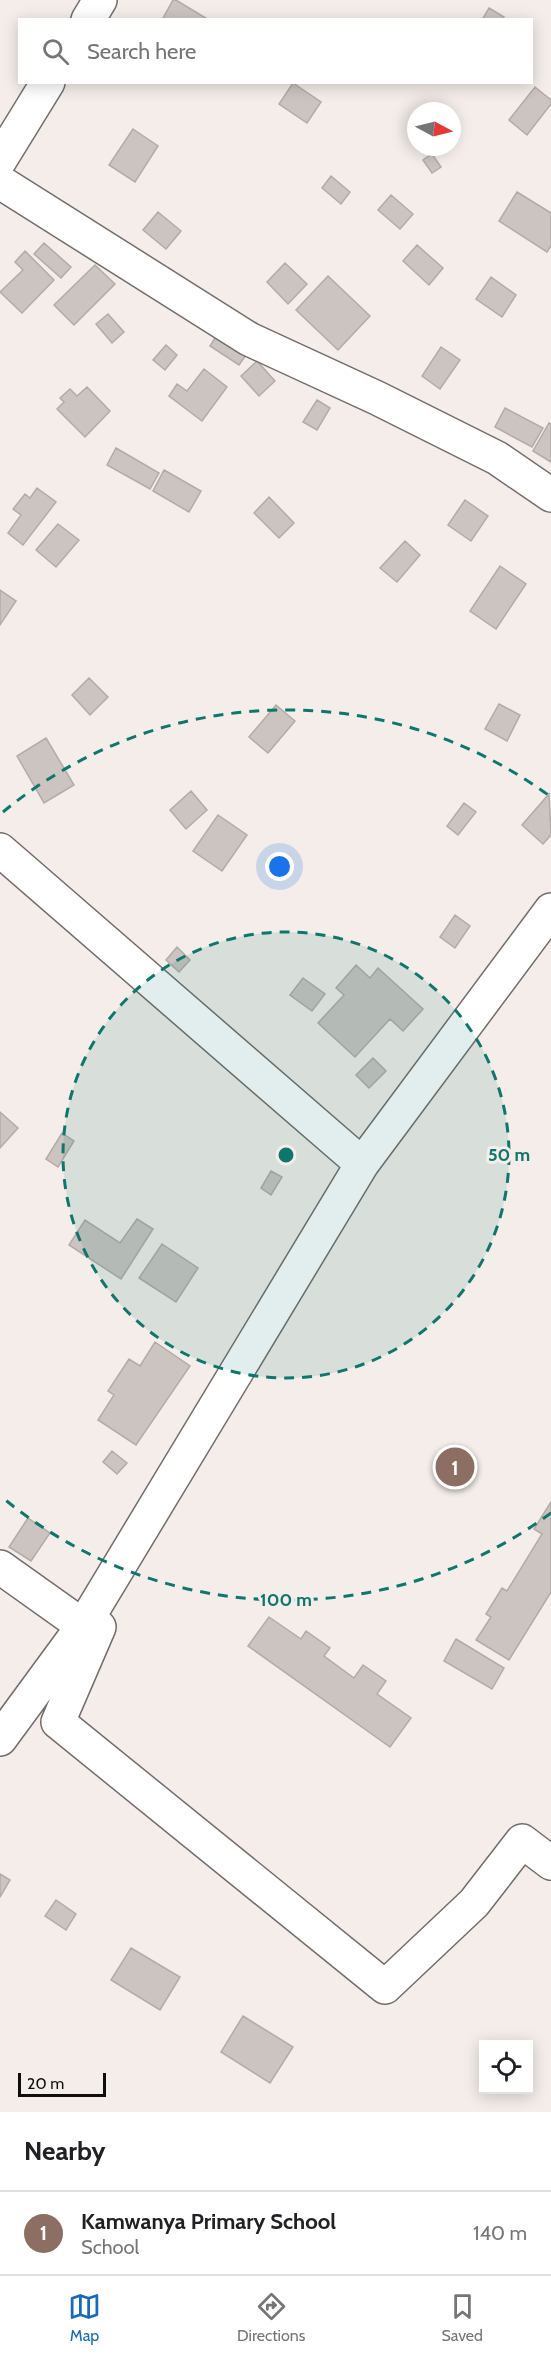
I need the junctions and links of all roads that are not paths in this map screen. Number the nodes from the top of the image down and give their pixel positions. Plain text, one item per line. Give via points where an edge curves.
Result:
1 (100, 0) edge
2 (89, 18) edge
3 (47, 84) edge
4 (0, 160) edge
5 (0, 182) edge
6 (551, 495) edge
7 (0, 850) edge
8 (551, 910) edge
9 (362, 1164) junction
10 (136, 1540) junction
11 (0, 1567) edge
12 (83, 1626) junction
13 (0, 1739) edge
14 (551, 1863) edge

1 - 2 street
3 - 4 street
5 - 6 street via 249,339 497,458
7 - 9 street
8 - 9 street
9 - 10 street
10 - 12 street
10 - 14 street via 58,1722 385,1987 474,1903 522,1840
11 - 12 street
12 - 13 street

